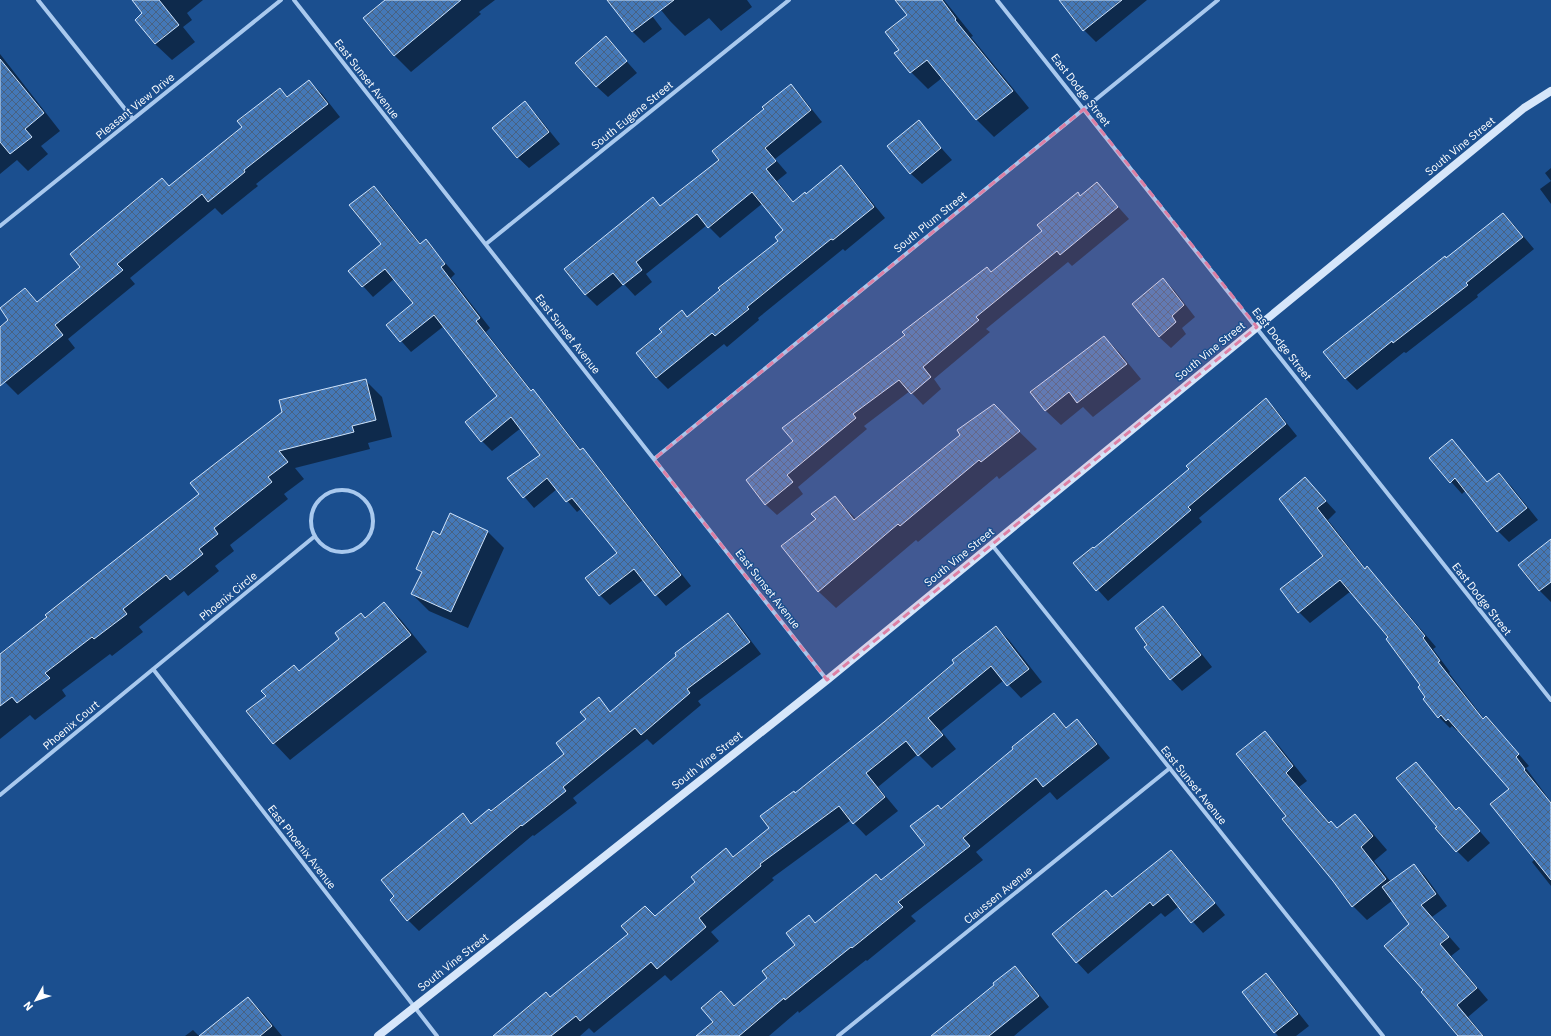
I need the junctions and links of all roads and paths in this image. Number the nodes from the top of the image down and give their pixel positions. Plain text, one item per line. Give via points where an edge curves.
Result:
1 (38, 0) edge
2 (281, 0) edge
3 (294, 0) edge
4 (789, 0) edge
5 (997, 0) edge
6 (1218, 0) edge
7 (1551, 91) edge
8 (1084, 109) junction
9 (133, 119) junction
10 (0, 226) edge
11 (486, 244) junction
12 (1257, 327) junction
13 (654, 459) junction
14 (315, 536) junction
15 (991, 545) junction
16 (153, 669) junction
17 (827, 680) junction
18 (1551, 700) edge
19 (1170, 768) junction
20 (0, 795) edge
21 (414, 1007) junction
22 (378, 1036) edge
23 (437, 1036) edge
24 (838, 1036) edge
25 (1383, 1036) edge

1 - 9 street
2 - 9 street, Pleasant View Drive
3 - 11 street, East Sunset Avenue
4 - 11 street, South Eugene Street
5 - 8 street, East Dodge Street
6 - 8 street, South Plum Street
7 - 12 street, South Vine Street via 1524,108
8 - 12 street, East Dodge Street
8 - 13 street, South Plum Street
9 - 10 street, Pleasant View Drive
11 - 13 street, East Sunset Avenue
12 - 15 street, South Vine Street
12 - 18 street, East Dodge Street
13 - 17 street, East Sunset Avenue
14 - 14 street via 321,544 338,552 356,549 370,535 372,516 369,506 353,492 342,490 322,497 315,505 312,516 311,526
14 - 16 street, Phoenix Circle
15 - 17 street, South Vine Street
15 - 19 street, East Sunset Avenue
16 - 20 street, Phoenix Court
16 - 21 street, East Phoenix Avenue
17 - 21 street, South Vine Street
19 - 24 street, Claussen Avenue
19 - 25 street, East Sunset Avenue
21 - 22 street, South Vine Street
21 - 23 street, East Phoenix Avenue

